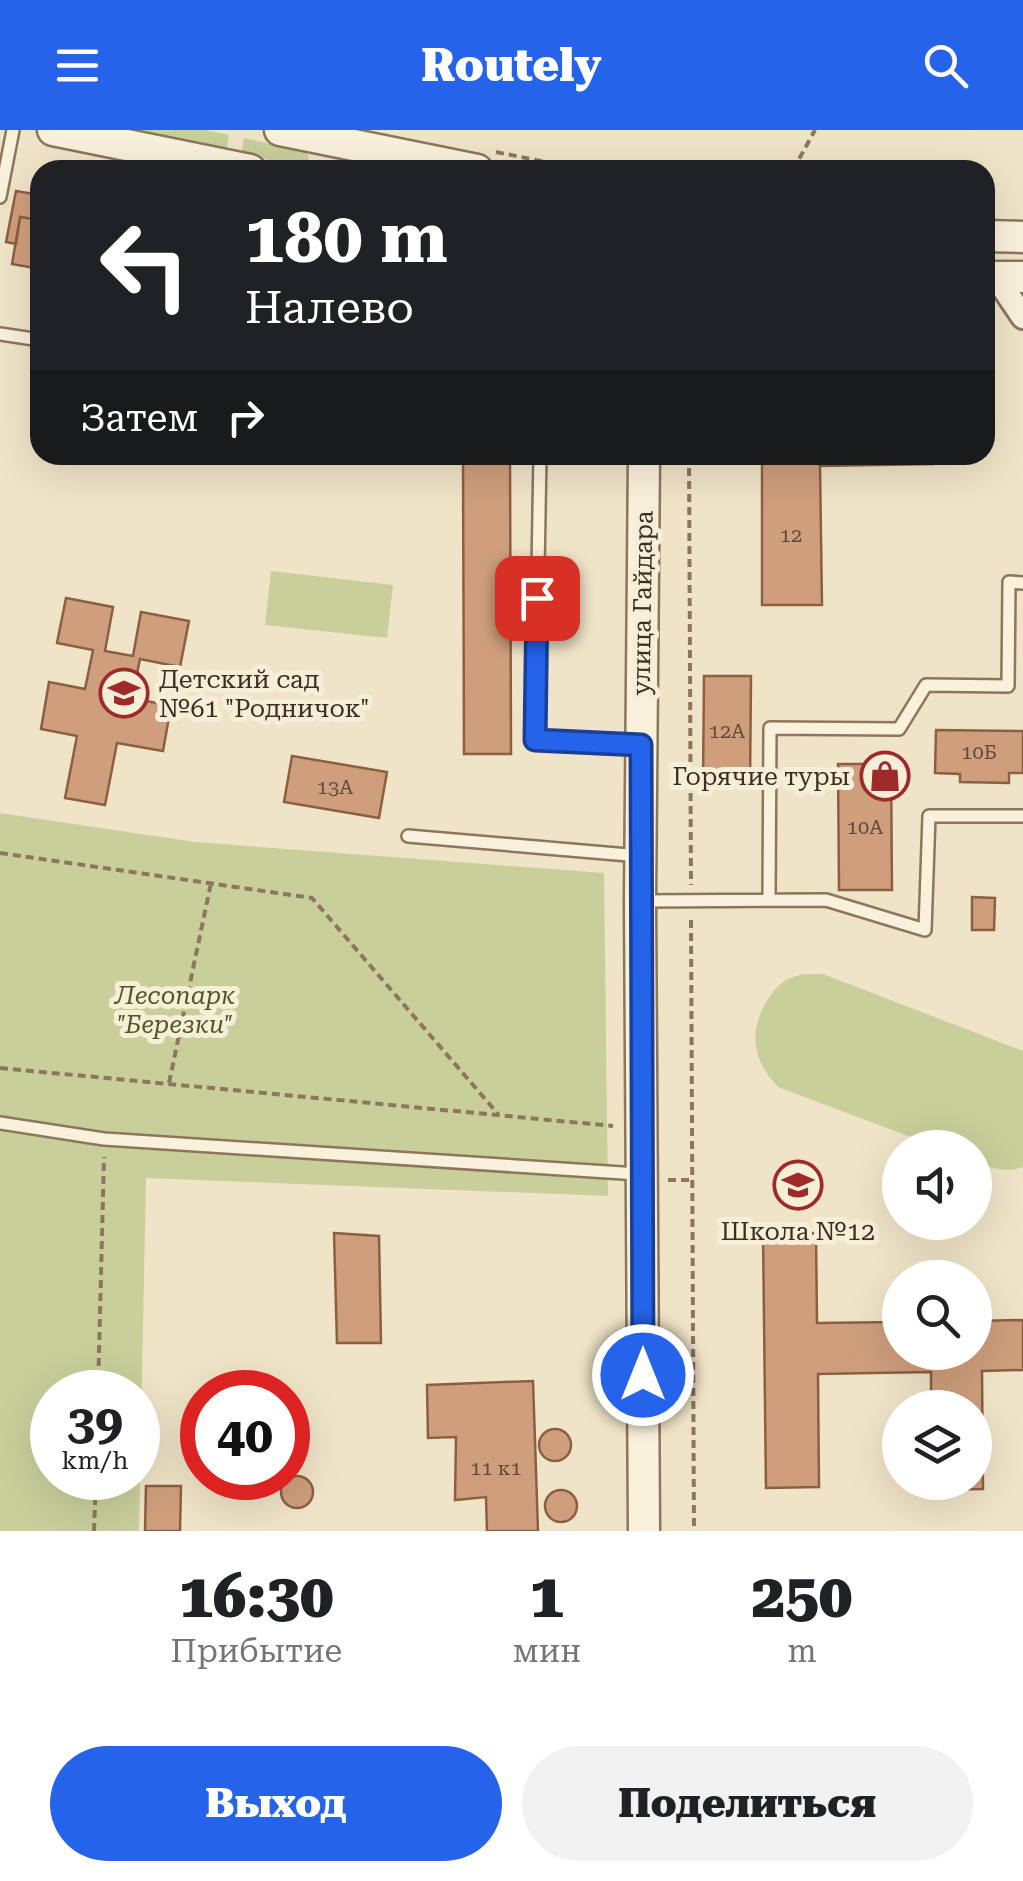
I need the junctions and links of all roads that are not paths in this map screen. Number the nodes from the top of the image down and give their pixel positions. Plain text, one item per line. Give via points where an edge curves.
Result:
1 (13, 130) edge
2 (53, 130) edge
3 (280, 130) edge
4 (359, 148) edge
5 (201, 160) edge
6 (423, 160) edge
7 (0, 197) edge
8 (995, 236) edge
9 (1023, 237) edge
10 (1001, 277) edge
11 (1023, 316) edge
12 (0, 334) edge
13 (30, 338) edge
14 (540, 465) edge
15 (644, 465) edge
16 (1023, 583) edge
17 (641, 745) junction
18 (1023, 816) edge
19 (408, 836) dead end
20 (640, 856) junction
21 (640, 900) junction
22 (768, 900) junction
23 (0, 1123) edge
24 (642, 1174) junction
25 (644, 1531) edge

1 - 7 lane
2 - 5 street
3 - 4 street
4 - 6 street
8 - 9 street
10 - 11 street
12 - 13 lane
14 - 17 lane via 535,740
15 - 17 street, улица Гайдара
16 - 22 lane via 1009,582 1008,686 926,685 898,729 770,728
17 - 20 street, улица Гайдара
18 - 22 lane via 929,816 924,930 826,900
19 - 20 lane
20 - 21 street, улица Гайдара
21 - 22 lane
21 - 24 street, улица Гайдара
23 - 24 lane via 104,1139
24 - 25 street, улица Гайдара

